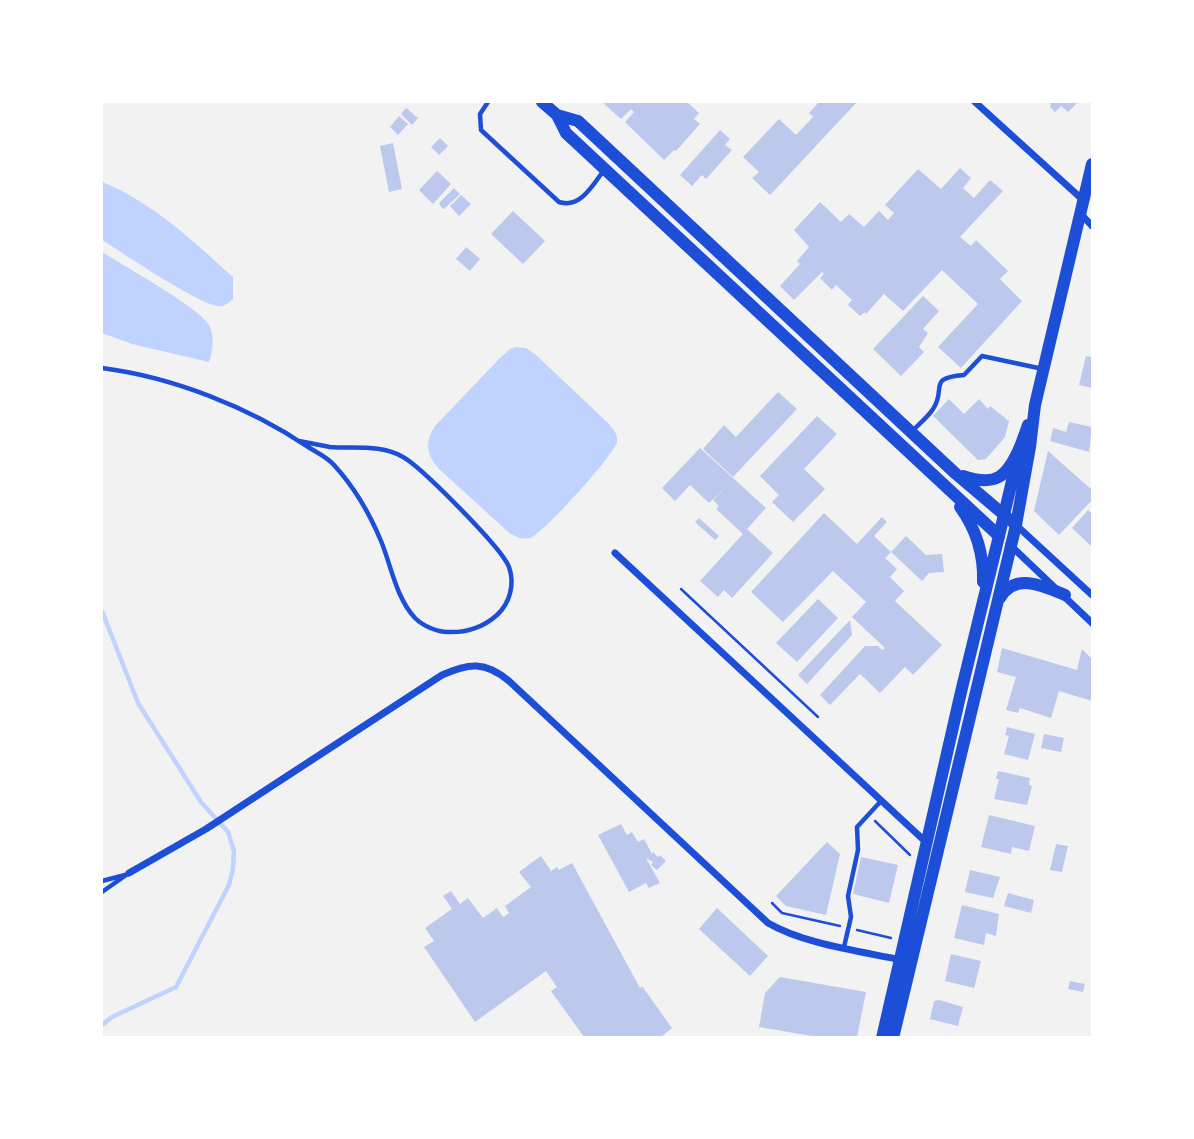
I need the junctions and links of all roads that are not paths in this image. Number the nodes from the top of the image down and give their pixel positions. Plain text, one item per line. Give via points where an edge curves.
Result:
1 (488, 102) edge
2 (542, 102) edge
3 (975, 102) edge
4 (557, 115) junction
5 (1093, 164) edge
6 (605, 168) junction
7 (1082, 208) junction
8 (1093, 226) edge
9 (102, 368) edge
10 (1044, 369) junction
11 (1035, 405) junction
12 (912, 431) junction
13 (299, 441) junction
14 (1020, 447) junction
15 (956, 474) junction
16 (948, 489) junction
17 (1004, 516) junction
18 (1016, 525) junction
19 (999, 536) junction
20 (1011, 546) junction
21 (615, 553) dead end
22 (1093, 594) edge
23 (1065, 595) junction
24 (982, 603) junction
25 (996, 606) junction
26 (1093, 623) edge
27 (881, 801) junction
28 (932, 845) junction
29 (129, 873) junction
30 (102, 881) edge
31 (102, 892) edge
32 (844, 947) junction
33 (905, 961) junction
34 (882, 1038) edge
35 (893, 1038) edge

1 - 6 lane via 480,114 481,130 559,202 580,199
2 - 4 main road
3 - 7 street
4 - 6 main road via 566,133
4 - 12 main road via 578,121
5 - 7 main road
6 - 16 main road
7 - 8 street
7 - 10 main road
9 - 13 lane via 161,380 234,407
10 - 11 main road
10 - 12 lane via 982,356 964,375 941,381 935,407
11 - 14 main road
11 - 18 main road
12 - 15 main road
13 - 13 lane via 331,462 359,495 413,616 444,632 469,630 498,615 511,592 512,578 501,552 418,468 384,449
14 - 15 main road via 1006,472 994,480 977,481
14 - 17 main road
15 - 17 main road
16 - 19 main road
16 - 24 main road via 979,544
17 - 18 main road
17 - 19 main road
18 - 20 main road
18 - 22 street
19 - 20 street
19 - 24 main road
20 - 23 street
20 - 25 main road
21 - 27 street
23 - 25 main road via 1038,584 1018,584 1007,589
23 - 26 street
24 - 28 main road
25 - 28 main road
27 - 28 street
27 - 32 lane via 856,830 858,850
28 - 33 main road
29 - 30 lane
29 - 31 lane
29 - 32 street via 206,829 442,675 465,666 486,666 509,681 761,917 783,932
32 - 33 street
33 - 34 main road
33 - 35 main road

